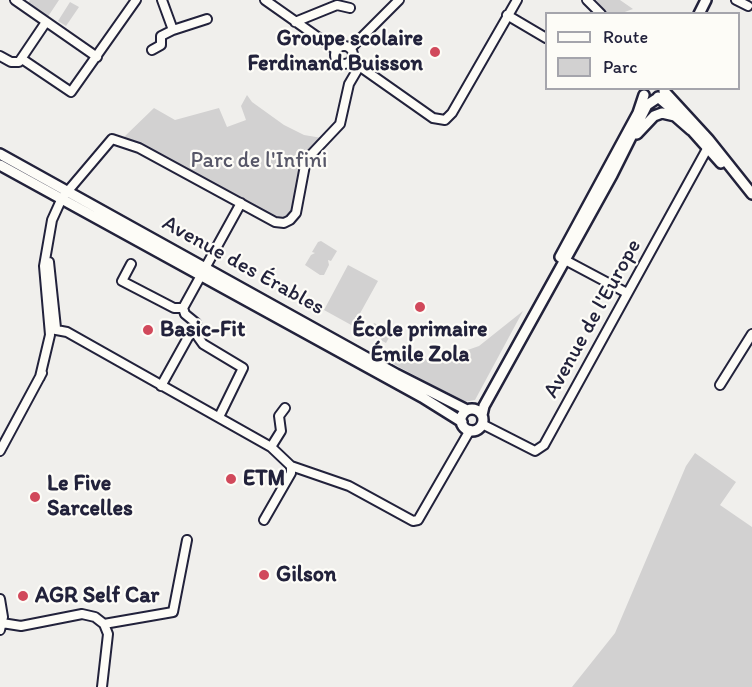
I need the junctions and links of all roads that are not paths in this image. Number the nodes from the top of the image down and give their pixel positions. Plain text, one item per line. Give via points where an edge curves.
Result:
1 (15, 0) edge
2 (136, 0) edge
3 (162, 0) edge
4 (399, 0) edge
5 (517, 0) edge
6 (587, 0) edge
7 (736, 0) edge
8 (268, 1) edge
9 (748, 6) dead end
10 (350, 8) dead end
11 (599, 12) edge
12 (507, 15) junction
13 (207, 19) dead end
14 (295, 21) junction
15 (46, 22) junction
16 (173, 30) junction
17 (545, 37) edge
18 (351, 48) junction
19 (152, 50) dead end
20 (336, 50) junction
21 (0, 56) edge
22 (97, 57) junction
23 (18, 61) junction
24 (352, 61) junction
25 (359, 67) junction
26 (642, 92) edge
27 (661, 94) edge
28 (691, 130) junction
29 (707, 149) junction
30 (0, 154) edge
31 (0, 165) edge
32 (732, 171) junction
33 (612, 175) junction
34 (30, 181) junction
35 (752, 194) edge
36 (66, 197) junction
37 (241, 203) junction
38 (56, 209) junction
39 (565, 260) junction
40 (131, 264) dead end
41 (203, 272) junction
42 (627, 293) junction
43 (183, 308) junction
44 (196, 327) junction
45 (53, 332) junction
46 (752, 334) edge
47 (720, 385) dead end
48 (161, 386) junction
49 (285, 408) dead end
50 (470, 409) junction
51 (219, 417) junction
52 (482, 420) junction
53 (462, 422) junction
54 (470, 430) junction
55 (1, 447) edge
56 (272, 447) junction
57 (291, 465) junction
58 (264, 520) dead end
59 (187, 540) dead end
60 (0, 599) edge
61 (104, 624) junction
62 (1, 627) edge
63 (102, 687) edge

1 - 15 street
2 - 22 street
3 - 16 street
4 - 18 street
5 - 12 street
6 - 11 street
7 - 9 street
8 - 14 street
10 - 14 street via 337,5
12 - 17 street
12 - 25 street via 445,120 433,118
13 - 16 street
14 - 20 street
15 - 22 street
15 - 23 street
16 - 19 street via 160,36 161,45
18 - 20 street via 343,46
18 - 24 street
20 - 24 street via 338,62
21 - 23 street
22 - 23 street via 71,92
24 - 25 street
25 - 37 street via 349,84 340,124 306,160 293,218 281,223
26 - 27 main road via 649,99
26 - 50 main road via 638,113 550,276 479,404
27 - 28 main road
27 - 32 main road via 709,140
27 - 33 main road via 647,105
28 - 29 main road
28 - 33 main road via 669,114 654,116
29 - 32 main road
29 - 42 street, Avenue de l'Europe
30 - 36 main road, Avenue des Érables
31 - 34 main road, Avenue des Érables
32 - 35 main road
33 - 39 main road
34 - 36 main road, Avenue des Érables
34 - 38 street via 54,199
36 - 37 street via 116,139
36 - 38 street
36 - 41 main road, Avenue des Érables
36 - 41 main road, Avenue des Érables via 100,209
36 - 45 street via 49,257
37 - 41 street
38 - 45 street via 45,257
39 - 42 street
39 - 52 main road via 484,406
40 - 43 street via 122,281 174,308
41 - 43 street
41 - 50 main road, Avenue des Érables
41 - 53 main road, Avenue des Érables
42 - 52 street, Avenue de l'Europe via 540,450 535,451
43 - 44 street
44 - 48 street via 184,340
44 - 51 street via 200,342 243,369
45 - 48 street via 73,336
45 - 55 street via 40,377
46 - 47 street
48 - 51 street
49 - 56 street via 279,416 281,431
50 - 52 main road, Avenue des Érables
50 - 53 main road via 462,415
51 - 56 street
52 - 54 main road
53 - 54 main road, Avenue des Érables
54 - 57 street via 418,520 413,521 349,486
56 - 57 street
57 - 58 street via 287,484
59 - 61 street via 173,612
60 - 62 street
61 - 62 street via 82,614
61 - 63 street via 108,634

